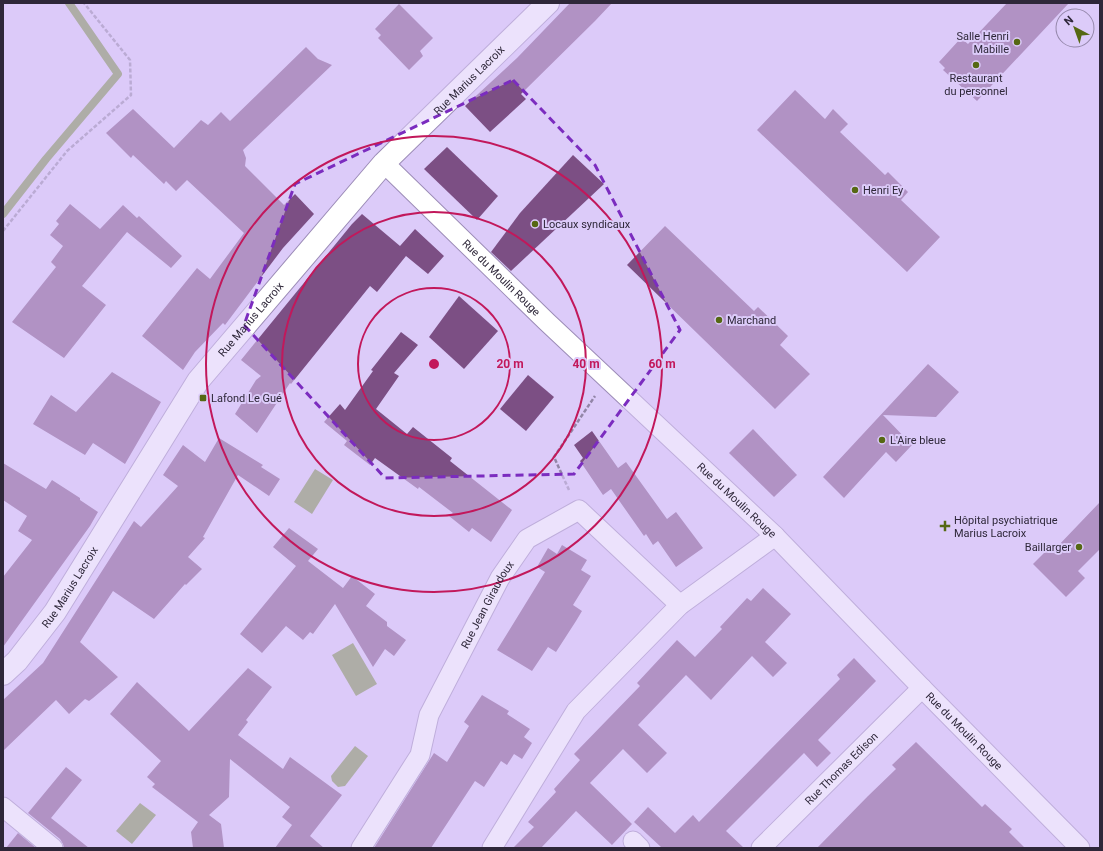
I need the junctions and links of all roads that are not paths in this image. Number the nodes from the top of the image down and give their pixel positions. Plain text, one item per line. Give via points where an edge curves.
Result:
1 (548, 3) edge
2 (384, 163) junction
3 (775, 536) junction
4 (680, 604) junction
5 (3, 674) edge
6 (922, 688) junction
7 (3, 807) edge
8 (53, 848) edge
9 (361, 848) edge
10 (492, 848) edge
11 (761, 848) edge
12 (1080, 848) edge

1 - 2 main road, Rue Marius Lacroix
2 - 3 street, Rue du Moulin Rouge
2 - 5 main road, Rue Marius Lacroix via 198,381 56,612 17,661
3 - 4 street
3 - 6 street, Rue du Moulin Rouge
4 - 9 street, Rue Jean Giraudoux via 579,510 527,539 500,578 429,715 420,755
4 - 10 street via 576,711
6 - 11 street, Rue Thomas Edison
6 - 12 street, Rue du Moulin Rouge
7 - 8 street

